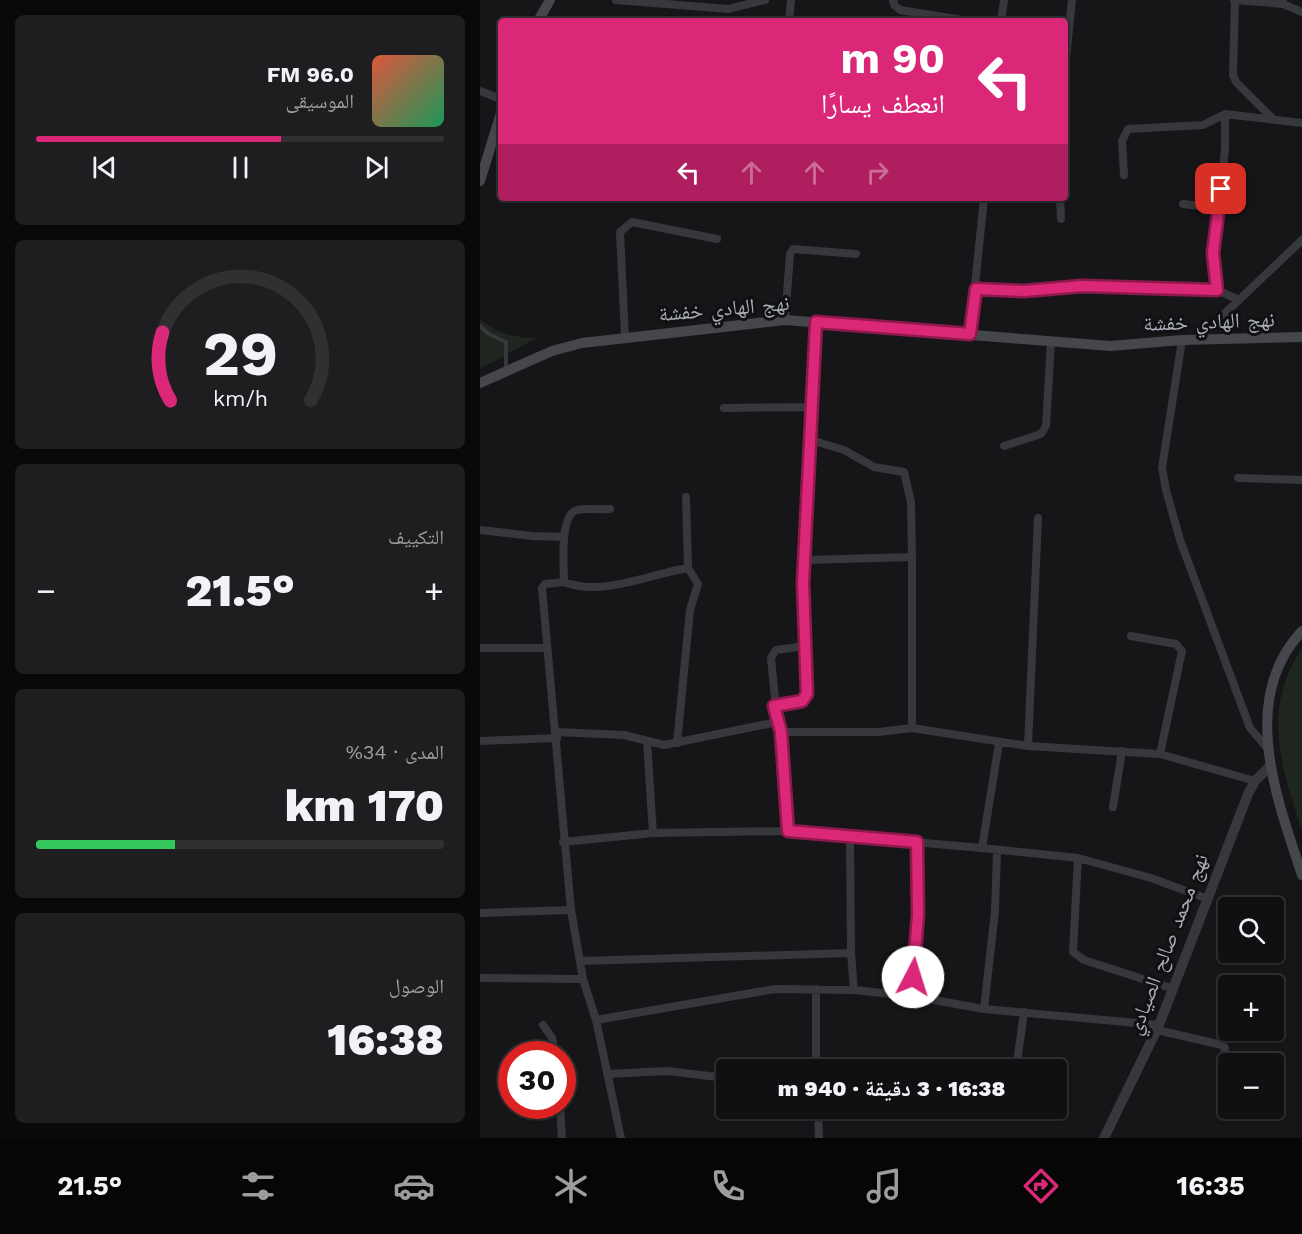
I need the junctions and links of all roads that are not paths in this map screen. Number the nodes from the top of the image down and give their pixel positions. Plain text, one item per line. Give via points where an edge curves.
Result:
1 (550, 0) edge
2 (616, 0) edge
3 (765, 0) edge
4 (791, 0) edge
5 (893, 0) edge
6 (1004, 0) edge
7 (1073, 0) edge
8 (1234, 0) edge
9 (641, 2) edge
10 (1283, 2) edge
11 (1302, 12) edge
12 (540, 18) edge
13 (789, 18) edge
14 (915, 18) edge
15 (1001, 18) edge
16 (1068, 42) edge
17 (480, 91) edge
18 (498, 98) edge
19 (1225, 114) junction
20 (1274, 120) junction
21 (498, 123) edge
22 (1302, 123) edge
23 (1124, 175) dead end
24 (480, 180) edge
25 (984, 201) edge
26 (1060, 201) edge
27 (1183, 204) dead end
28 (1219, 208) junction
29 (1060, 219) dead end
30 (717, 239) dead end
31 (1302, 240) edge
32 (856, 254) dead end
33 (976, 289) junction
34 (1217, 290) junction
35 (1237, 299) junction
36 (785, 320) junction
37 (816, 322) junction
38 (480, 326) edge
39 (970, 334) junction
40 (625, 337) junction
41 (1302, 337) edge
42 (1198, 339) junction
43 (1182, 340) junction
44 (1051, 342) junction
45 (506, 371) junction
46 (480, 383) edge
47 (811, 407) junction
48 (724, 408) dead end
49 (811, 440) junction
50 (1004, 446) dead end
51 (1238, 478) dead end
52 (1302, 480) edge
53 (686, 497) dead end
54 (610, 509) dead end
55 (1038, 518) dead end
56 (480, 530) edge
57 (564, 537) junction
58 (912, 557) junction
59 (806, 560) junction
60 (688, 568) junction
61 (564, 582) junction
62 (1302, 631) edge
63 (1131, 636) dead end
64 (806, 646) junction
65 (480, 648) edge
66 (546, 648) junction
67 (774, 706) junction
68 (777, 722) junction
69 (912, 728) junction
70 (781, 732) junction
71 (557, 735) junction
72 (480, 741) edge
73 (647, 742) junction
74 (999, 742) junction
75 (677, 743) junction
76 (1028, 746) junction
77 (1268, 749) junction
78 (1122, 751) junction
79 (1160, 754) junction
80 (1269, 767) junction
81 (1255, 781) junction
82 (1113, 807) dead end
83 (788, 831) junction
84 (653, 833) junction
85 (850, 837) junction
86 (563, 842) junction
87 (917, 842) junction
88 (982, 848) junction
89 (997, 850) junction
90 (1078, 858) junction
91 (1302, 875) edge
92 (1208, 899) junction
93 (572, 910) junction
94 (480, 913) edge
95 (851, 953) junction
96 (580, 961) junction
97 (480, 978) edge
98 (583, 979) junction
99 (1174, 989) junction
100 (816, 990) junction
101 (854, 990) junction
102 (911, 996) junction
103 (984, 1009) junction
104 (1024, 1012) junction
105 (596, 1020) junction
106 (543, 1025) dead end
107 (1158, 1028) junction
108 (553, 1041) edge
109 (1224, 1053) edge
110 (816, 1059) edge
111 (1018, 1059) edge
112 (607, 1074) junction
113 (716, 1077) edge
114 (561, 1119) edge
115 (818, 1119) edge
116 (562, 1138) edge
117 (621, 1138) edge
118 (819, 1138) edge
119 (1104, 1138) edge

1 - 12 main road
2 - 9 street
3 - 9 street via 728,9
4 - 13 street
5 - 14 street via 897,9
6 - 15 street
7 - 16 street
8 - 10 street
8 - 20 street via 1233,75
10 - 11 street
17 - 18 street
19 - 20 street
19 - 23 street via 1203,125 1128,129 1122,141
19 - 28 street
20 - 22 street
21 - 24 main road
25 - 33 street
26 - 29 street
27 - 28 street
28 - 34 street via 1213,253
30 - 40 street via 632,222 623,227 620,232
31 - 35 street
32 - 36 street via 793,249
33 - 34 street via 1024,291 1082,286
33 - 39 street
34 - 35 street
35 - 42 street
36 - 37 main road, نهج الهادي خفشة
36 - 40 main road, نهج الهادي خفشة
37 - 39 main road, نهج الهادي خفشة
37 - 47 street
38 - 45 lane via 506,342
39 - 44 main road, نهج الهادي خفشة
40 - 45 main road, نهج الهادي خفشة via 562,348
41 - 42 main road, نهج الهادي خفشة
42 - 43 main road, نهج الهادي خفشة
43 - 44 main road, نهج الهادي خفشة via 1110,346
43 - 77 street via 1162,468 1166,490 1180,540 1250,728
44 - 50 street via 1047,426 1041,434
45 - 46 main road, نهج الهادي خفشة
47 - 48 street
47 - 49 street
49 - 58 street via 844,450 874,467 904,472 911,502
49 - 59 street
51 - 52 street
53 - 60 street
54 - 57 street via 576,510 567,518
55 - 76 street
56 - 57 street
57 - 61 street
58 - 59 street
58 - 69 street
59 - 64 street
60 - 61 street via 602,586 584,588
60 - 75 street via 698,584 690,610
61 - 66 street via 545,584 542,588
62 - 77 main road via 1274,679
63 - 79 street via 1176,644 1182,651
64 - 67 street via 806,699
64 - 67 street via 773,653
65 - 66 street
66 - 71 street
67 - 68 street
68 - 70 street
68 - 75 street
69 - 70 street
69 - 74 street
70 - 83 street
71 - 72 street
71 - 73 street via 624,735
71 - 86 street
73 - 75 street
73 - 84 street
74 - 76 street
74 - 88 street
76 - 78 street
77 - 80 main road
78 - 79 street
78 - 82 street
79 - 81 street
80 - 81 street, نهج محمد صالح الصيادي
80 - 91 main road
81 - 92 street, نهج محمد صالح الصيادي
83 - 84 street
83 - 85 street
84 - 86 street
85 - 87 street
85 - 95 street
86 - 93 street
87 - 88 street
87 - 102 street via 918,915
88 - 89 street
89 - 90 street
89 - 103 street
90 - 92 street
90 - 99 street via 1073,952 1084,960
92 - 99 street, نهج محمد صالح الصيادي
93 - 94 street
93 - 96 street
95 - 96 street
95 - 101 street
96 - 98 street
97 - 98 street
98 - 105 street
99 - 107 street, نهج محمد صالح الصيادي
100 - 101 street
100 - 105 street via 761,990
100 - 110 street
101 - 102 street
102 - 103 street
103 - 104 street
104 - 107 street
104 - 111 street
105 - 112 street
106 - 108 street
107 - 109 street via 1222,1045
107 - 119 street, نهج محمد صالح الصيادي
112 - 113 street via 667,1071
112 - 117 street
114 - 116 street
115 - 118 street

